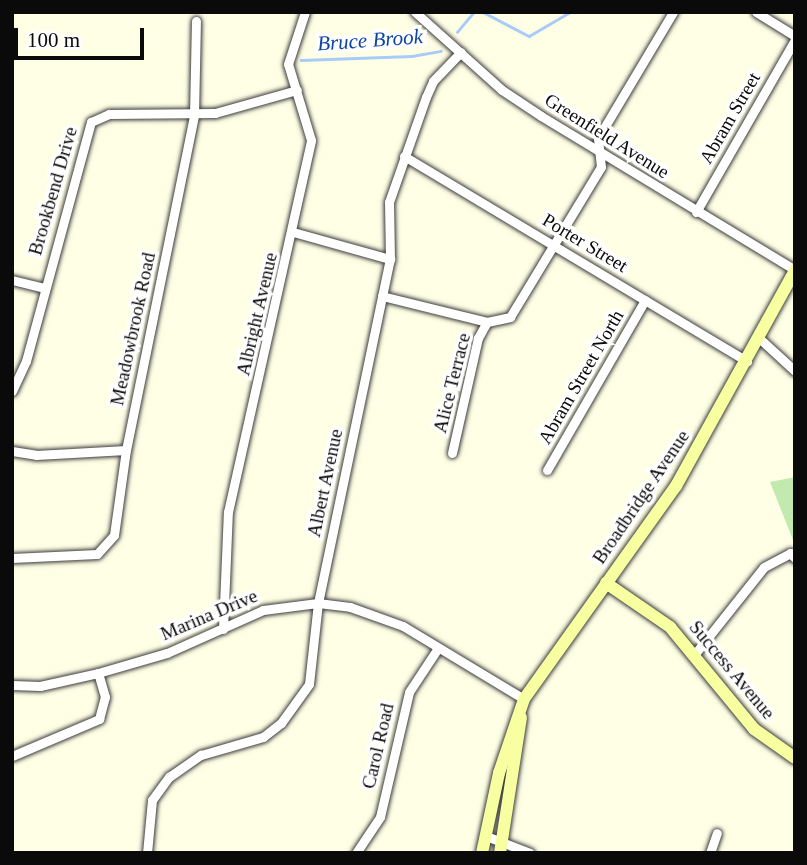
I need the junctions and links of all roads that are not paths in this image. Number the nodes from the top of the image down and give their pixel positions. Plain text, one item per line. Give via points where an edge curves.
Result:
1 (305, 12) edge
2 (415, 12) edge
3 (673, 12) edge
4 (756, 12) edge
5 (196, 21) dead end
6 (795, 38) edge
7 (461, 52) junction
8 (297, 90) junction
9 (194, 115) junction
10 (599, 152) junction
11 (404, 156) junction
12 (696, 212) junction
13 (293, 232) junction
14 (554, 244) junction
15 (390, 259) junction
16 (795, 270) edge
17 (12, 280) edge
18 (44, 288) junction
19 (382, 296) junction
20 (645, 300) junction
21 (487, 322) junction
22 (759, 338) junction
23 (747, 361) junction
24 (795, 371) edge
25 (12, 391) edge
26 (126, 450) junction
27 (12, 451) edge
28 (452, 453) dead end
29 (547, 470) dead end
30 (792, 555) edge
31 (12, 558) edge
32 (606, 583) junction
33 (318, 603) junction
34 (223, 629) junction
35 (438, 648) junction
36 (694, 655) junction
37 (98, 673) junction
38 (12, 685) edge
39 (524, 699) junction
40 (793, 754) edge
41 (12, 756) edge
42 (717, 834) dead end
43 (486, 836) junction
44 (501, 848) edge
45 (147, 853) edge
46 (356, 853) edge
47 (482, 853) edge
48 (530, 853) edge
49 (710, 853) edge

1 - 8 street, Albright Avenue via 288,64
2 - 7 street, Greenfield Avenue
3 - 10 street via 598,138
4 - 6 street
5 - 9 street, Meadowbrook Road
6 - 12 street, Abram Street
7 - 10 street, Greenfield Avenue via 502,90
7 - 11 street, Albert Avenue via 433,81
8 - 9 street, Brookbend Drive via 244,108
8 - 13 street, Albright Avenue via 312,133
9 - 18 street, Brookbend Drive via 108,114 91,122
9 - 26 street, Meadowbrook Road
10 - 12 street, Greenfield Avenue
10 - 14 street via 601,167
11 - 14 street, Porter Street
11 - 15 street, Albert Avenue via 388,211
12 - 16 street, Greenfield Avenue
13 - 15 street
13 - 34 street, Albright Avenue via 228,512
14 - 20 street, Porter Street
14 - 21 street via 517,309 500,322
15 - 19 street, Albert Avenue
16 - 22 main road, Broadbridge Avenue
17 - 18 street
18 - 25 street, Brookbend Drive via 26,361
19 - 21 street
19 - 33 street, Albert Avenue
20 - 23 street, Porter Street
20 - 29 street, Abram Street North
21 - 28 street, Alice Terrace via 478,338
22 - 23 main road, Broadbridge Avenue
22 - 24 street
23 - 32 main road, Broadbridge Avenue via 676,486
26 - 27 street via 36,455
26 - 31 street, Meadowbrook Road via 114,535 108,546 90,555
30 - 36 street via 764,567
32 - 36 main road, Success Avenue via 670,627
32 - 39 main road, Broadbridge Avenue
33 - 34 street, Marina Drive via 278,606
33 - 35 street, Marina Drive via 376,614
33 - 45 street, Albert Avenue via 314,666 305,694 263,737 201,755 169,777 152,800
34 - 37 street, Marina Drive via 167,653
35 - 39 street, Marina Drive
35 - 46 street, Carol Road via 409,692 380,817
36 - 40 main road, Success Avenue via 754,729
37 - 38 street, Marina Drive via 40,686
37 - 41 street via 105,697 99,719
39 - 43 main road, Broadbridge Avenue via 514,717
39 - 44 main road, Broadbridge Avenue
42 - 49 street
43 - 44 street
43 - 47 main road, Broadbridge Avenue
44 - 48 street

